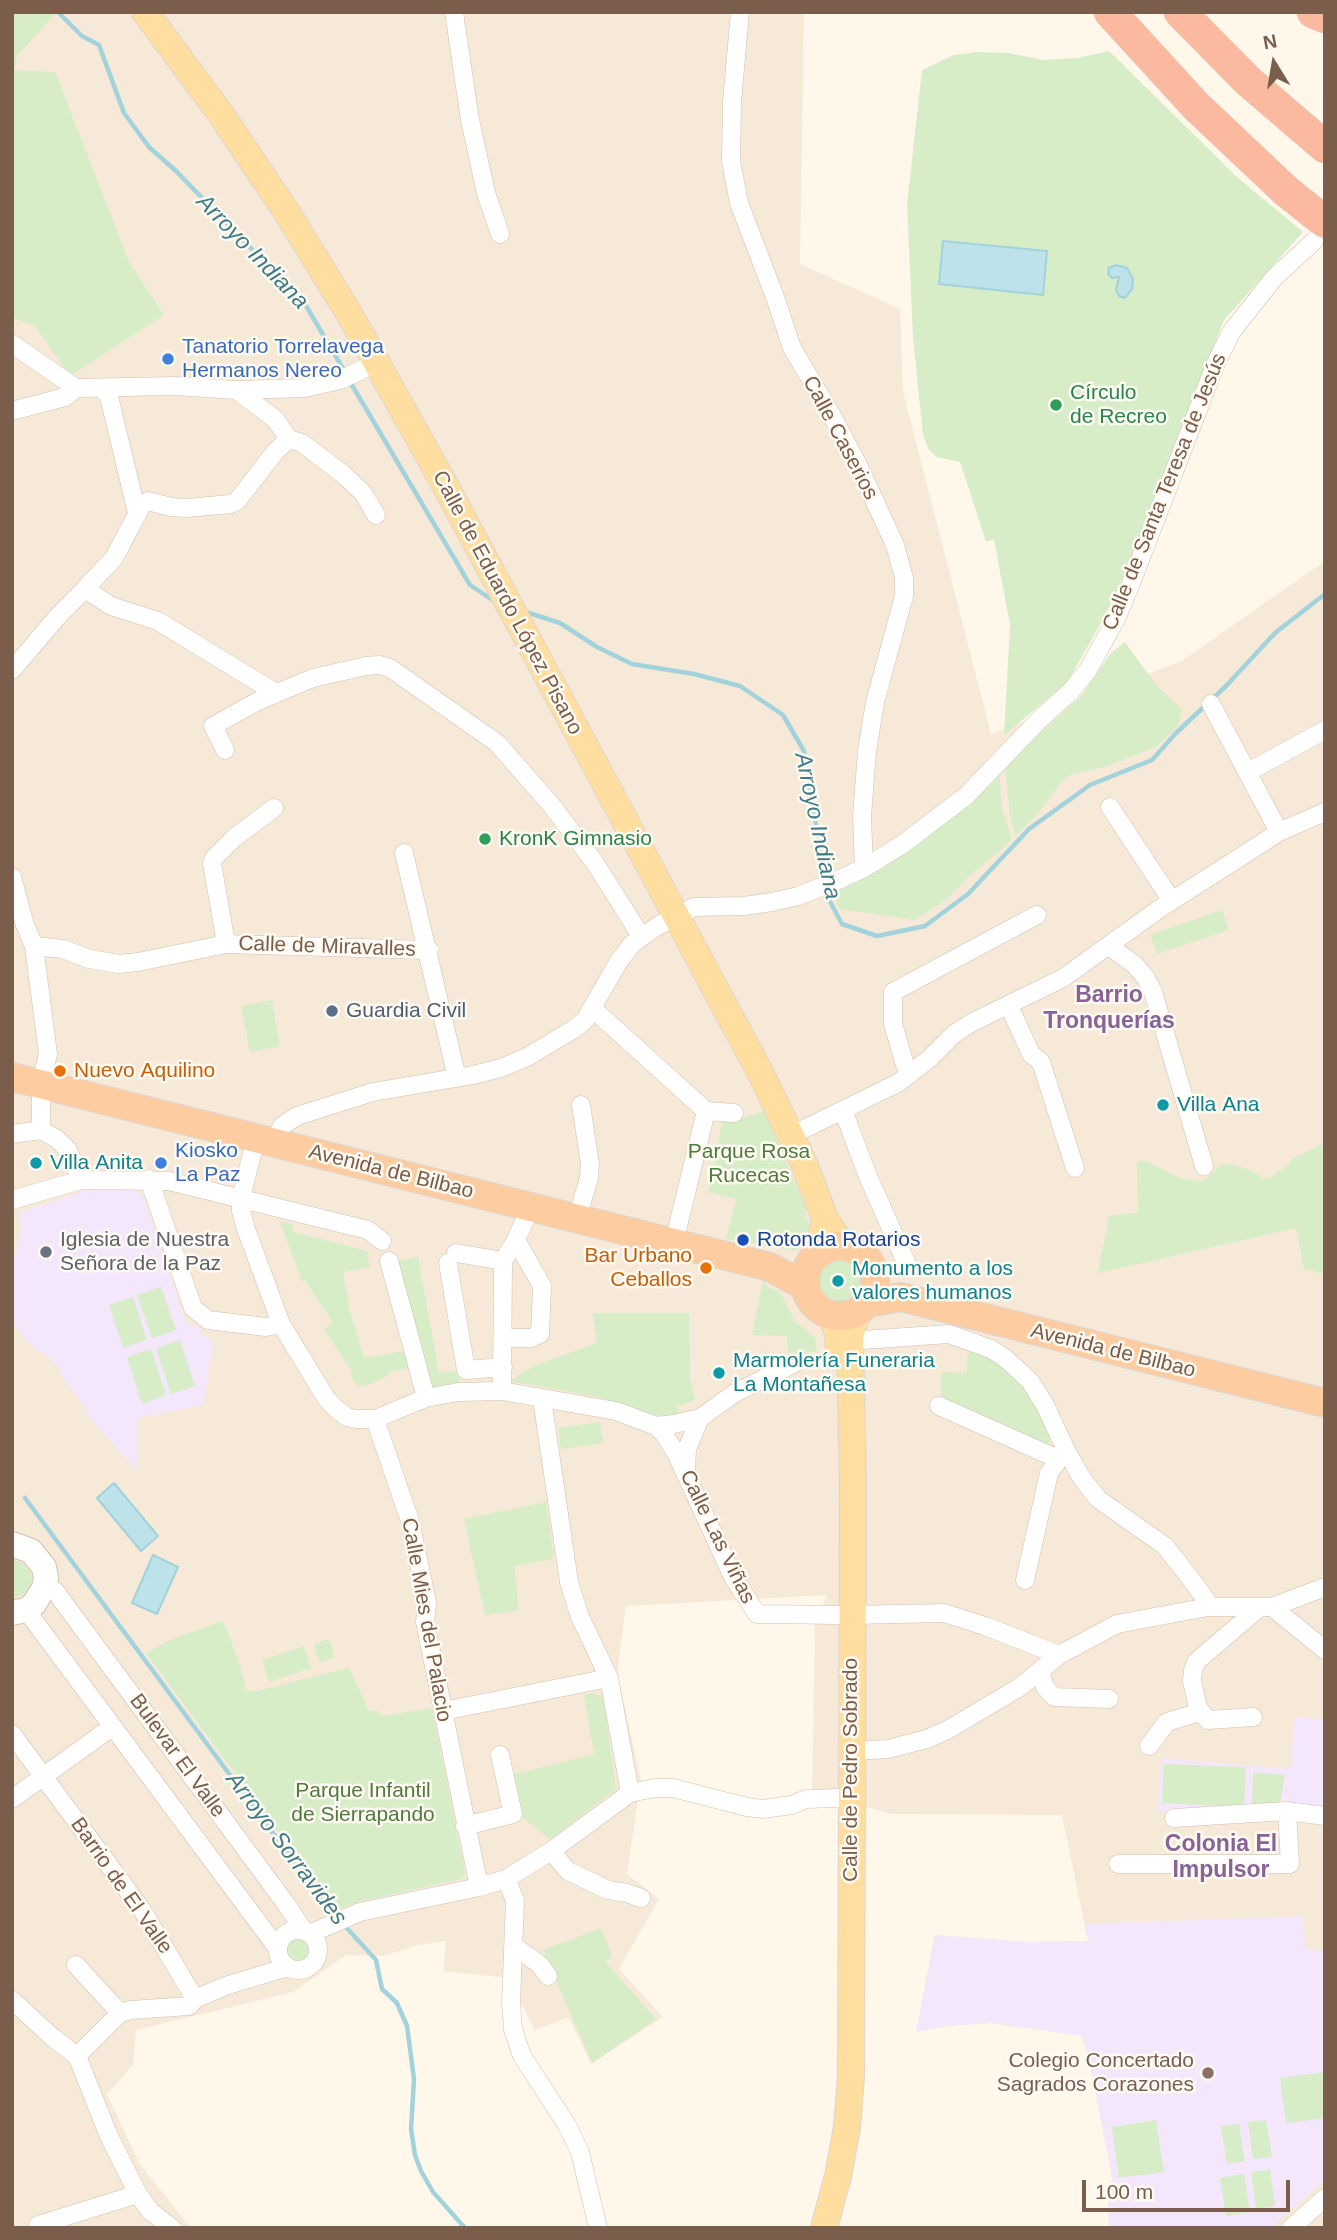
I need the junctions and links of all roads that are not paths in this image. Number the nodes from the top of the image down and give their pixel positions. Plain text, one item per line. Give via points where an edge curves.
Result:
1 (145, 12) edge
2 (454, 12) edge
3 (740, 12) edge
4 (1110, 12) edge
5 (1128, 12) edge
6 (1180, 12) edge
7 (1313, 12) edge
8 (1325, 17) edge
9 (1325, 147) edge
10 (1319, 218) edge
11 (500, 234) dead end
12 (12, 344) edge
13 (357, 372) junction
14 (76, 388) junction
15 (236, 390) junction
16 (105, 392) junction
17 (12, 411) edge
18 (289, 439) junction
19 (143, 507) junction
20 (376, 515) dead end
21 (85, 589) junction
22 (12, 670) edge
23 (276, 693) junction
24 (1211, 704) dead end
25 (1325, 730) edge
26 (225, 750) dead end
27 (1254, 770) junction
28 (274, 807) dead end
29 (1110, 807) dead end
30 (1325, 811) edge
31 (1279, 832) junction
32 (404, 853) dead end
33 (864, 868) junction
34 (12, 877) edge
35 (1172, 901) junction
36 (1037, 915) dead end
37 (675, 916) junction
38 (641, 936) junction
39 (226, 944) junction
40 (34, 946) junction
41 (1109, 946) junction
42 (429, 950) junction
43 (1009, 1006) junction
44 (592, 1008) junction
45 (911, 1074) junction
46 (12, 1077) edge
47 (457, 1078) junction
48 (41, 1084) junction
49 (581, 1105) dead end
50 (843, 1110) junction
51 (706, 1111) junction
52 (734, 1114) dead end
53 (41, 1130) junction
54 (791, 1133) junction
55 (12, 1134) edge
56 (265, 1141) junction
57 (1203, 1166) dead end
58 (1075, 1168) dead end
59 (149, 1179) junction
60 (81, 1180) junction
61 (241, 1198) junction
62 (12, 1200) edge
63 (531, 1206) junction
64 (577, 1218) junction
65 (516, 1240) junction
66 (382, 1241) dead end
67 (674, 1242) junction
68 (389, 1261) dead end
69 (503, 1261) junction
70 (819, 1262) junction
71 (906, 1262) dead end
72 (856, 1309) junction
73 (281, 1324) junction
74 (503, 1338) junction
75 (795, 1363) dead end
76 (503, 1367) junction
77 (502, 1391) junction
78 (426, 1398) junction
79 (542, 1399) junction
80 (1325, 1402) edge
81 (939, 1406) dead end
82 (700, 1418) junction
83 (375, 1419) junction
84 (656, 1426) junction
85 (1062, 1454) junction
86 (686, 1474) junction
87 (16, 1539) edge
88 (1026, 1580) dead end
89 (1325, 1587) edge
90 (44, 1588) junction
91 (1208, 1607) junction
92 (1266, 1607) junction
93 (19, 1611) edge
94 (845, 1615) junction
95 (1325, 1650) edge
96 (1059, 1655) junction
97 (1040, 1672) junction
98 (609, 1678) junction
99 (1109, 1699) dead end
100 (443, 1711) junction
101 (1200, 1712) junction
102 (1253, 1717) dead end
103 (112, 1727) junction
104 (12, 1734) edge
105 (1149, 1746) dead end
106 (852, 1751) junction
107 (500, 1755) dead end
108 (43, 1776) junction
109 (630, 1793) junction
110 (839, 1798) junction
111 (12, 1799) edge
112 (1287, 1811) junction
113 (1325, 1816) edge
114 (1174, 1818) dead end
115 (465, 1826) junction
116 (551, 1851) junction
117 (1118, 1864) dead end
118 (506, 1879) junction
119 (479, 1886) junction
120 (641, 1898) dead end
121 (310, 1937) junction
122 (514, 1945) junction
123 (281, 1958) junction
124 (76, 1965) dead end
125 (548, 1976) dead end
126 (195, 1999) junction
127 (12, 2000) edge
128 (120, 2013) junction
129 (77, 2056) junction
130 (138, 2194) junction
131 (1325, 2198) edge
132 (38, 2225) dead end
133 (172, 2228) edge
134 (598, 2228) edge
135 (811, 2228) edge
136 (824, 2228) edge
137 (1291, 2228) edge

1 - 13 main road, Calle de Eduardo López Pisano via 220,113 351,317
2 - 11 street via 470,120
3 - 33 street, Calle Caserios via 731,161 739,203 792,348 858,465 895,545 904,578 904,596 875,702 867,751
4 - 10 highway via 1196,106
5 - 10 highway
6 - 9 highway via 1248,81
7 - 8 highway
10 - 33 street, Calle de Santa Teresa de Jesús via 1231,331 1116,619 1088,670 966,796
12 - 14 street
13 - 15 street via 305,388
13 - 37 main road, Calle de Eduardo López Pisano via 446,487
14 - 16 street
14 - 17 street via 65,397
15 - 16 street via 176,386
15 - 18 street via 266,411
16 - 19 street
18 - 19 street via 232,504
18 - 20 street via 302,443 344,475 363,493
19 - 21 street via 114,558
21 - 22 street
21 - 23 street via 111,606 158,621
23 - 26 street via 213,726
23 - 38 street via 313,678 366,666 390,668 497,743 595,863
24 - 27 street
25 - 27 street
27 - 31 street
28 - 39 street, Calle de Miravalles via 234,838 212,863
29 - 35 street
30 - 31 street
31 - 35 street
32 - 42 street, Calle de Miravalles
33 - 37 street, Calle de Santa Teresa de Jesús via 772,902 694,907
34 - 40 street
35 - 41 street
36 - 45 street via 893,992 893,1024
37 - 38 street, Calle de Santa Teresa de Jesús
37 - 54 main road, Calle de Eduardo López Pisano
38 - 44 street, Calle de Santa Teresa de Jesús via 619,961
39 - 40 street, Calle de Miravalles via 119,964
39 - 42 street, Calle de Miravalles
40 - 48 street via 47,1055
41 - 43 street via 1063,978
41 - 57 street via 1135,965 1153,992
42 - 47 street, Calle de Miravalles
43 - 45 street via 954,1034
43 - 58 street via 1031,1054 1041,1062
44 - 47 street, Calle de Santa Teresa de Jesús via 574,1029 539,1051 501,1068
44 - 51 street
45 - 50 street
46 - 48 highway, Avenida de Bilbao
47 - 56 street, Calle de Santa Teresa de Jesús via 373,1092 297,1116
48 - 53 street
48 - 56 highway, Avenida de Bilbao
49 - 64 street via 590,1164
50 - 54 street
50 - 71 street
51 - 52 street
51 - 67 street
53 - 55 street
53 - 60 street via 68,1150
54 - 70 main road, Calle de Eduardo López Pisano via 825,1219
56 - 61 street
56 - 63 highway, Avenida de Bilbao
59 - 60 street
59 - 61 street
59 - 73 street via 193,1308 208,1320 267,1327
60 - 62 street
61 - 66 street via 368,1230
61 - 73 street via 241,1211
63 - 64 highway, Avenida de Bilbao
63 - 65 street
64 - 67 highway, Avenida de Bilbao
65 - 69 street
65 - 74 street via 542,1286 540,1334
67 - 70 highway, Avenida de Bilbao via 770,1267
68 - 78 street
69 - 74 street
69 - 76 street via 452,1258 466,1370
70 - 72 highway via 814,1304
70 - 72 highway via 854,1250 864,1256 871,1266
72 - 80 highway, Avenida de Bilbao via 901,1297
72 - 85 street via 863,1340 949,1334 991,1349 1012,1363 1045,1405
72 - 94 main road, Calle de Pedro Sobrado via 838,1333
73 - 83 street via 335,1408 356,1419
74 - 76 street
75 - 82 street via 735,1393
76 - 77 street
77 - 78 street
77 - 79 street
78 - 83 street
79 - 84 street via 616,1411
79 - 98 street via 569,1583
81 - 85 street
82 - 84 street
82 - 86 street via 687,1449
83 - 100 street, Calle Mies del Palacio via 410,1521
84 - 86 street, Calle Las Viñas
85 - 88 street via 1046,1482
85 - 91 street via 1098,1499 1165,1546
86 - 94 street, Calle Las Viñas via 733,1577 757,1614
87 - 90 main road via 32,1550 44,1567
89 - 92 street
90 - 93 main road via 40,1597
90 - 121 street, Bulevar El Valle via 55,1591
91 - 92 street
91 - 96 street via 1117,1624
92 - 95 street
92 - 101 street via 1198,1661 1192,1681
93 - 103 street, Bulevar El Valle
94 - 96 street via 944,1613
94 - 106 main road, Calle de Pedro Sobrado
94 - 110 main road, Calle de Pedro Sobrado
96 - 97 street
97 - 99 street via 1054,1697
97 - 106 street via 1007,1696 927,1739 888,1749
98 - 100 street
98 - 109 street
100 - 115 street, Calle Mies del Palacio
101 - 102 street via 1208,1720
101 - 105 street via 1167,1722
103 - 108 street
103 - 123 street, Bulevar El Valle
104 - 108 street, Barrio de El Valle
106 - 136 main road, Calle de Pedro Sobrado via 851,2077 847,2127
107 - 115 street via 513,1815
108 - 111 street
108 - 126 street, Barrio de El Valle via 142,1910
109 - 110 street via 673,1788 763,1809 806,1799
109 - 116 street
110 - 135 main road, Calle de Pedro Sobrado via 840,2073 830,2155
112 - 113 street
112 - 114 street
112 - 117 street via 1290,1864
115 - 119 street, Calle Mies del Palacio
116 - 118 street
116 - 120 street via 568,1871 608,1890
118 - 119 street
118 - 122 street via 515,1900
119 - 121 street via 351,1915
121 - 123 street via 296,1930 286,1934 279,1942
121 - 123 street via 316,1958 309,1967 298,1970
122 - 125 street
122 - 134 street via 513,2029 522,2056 580,2152
123 - 126 street via 261,1974
124 - 128 street
126 - 128 street via 189,2006
127 - 129 street
128 - 129 street
129 - 130 street
130 - 132 street
130 - 133 street via 150,2211
131 - 137 street

